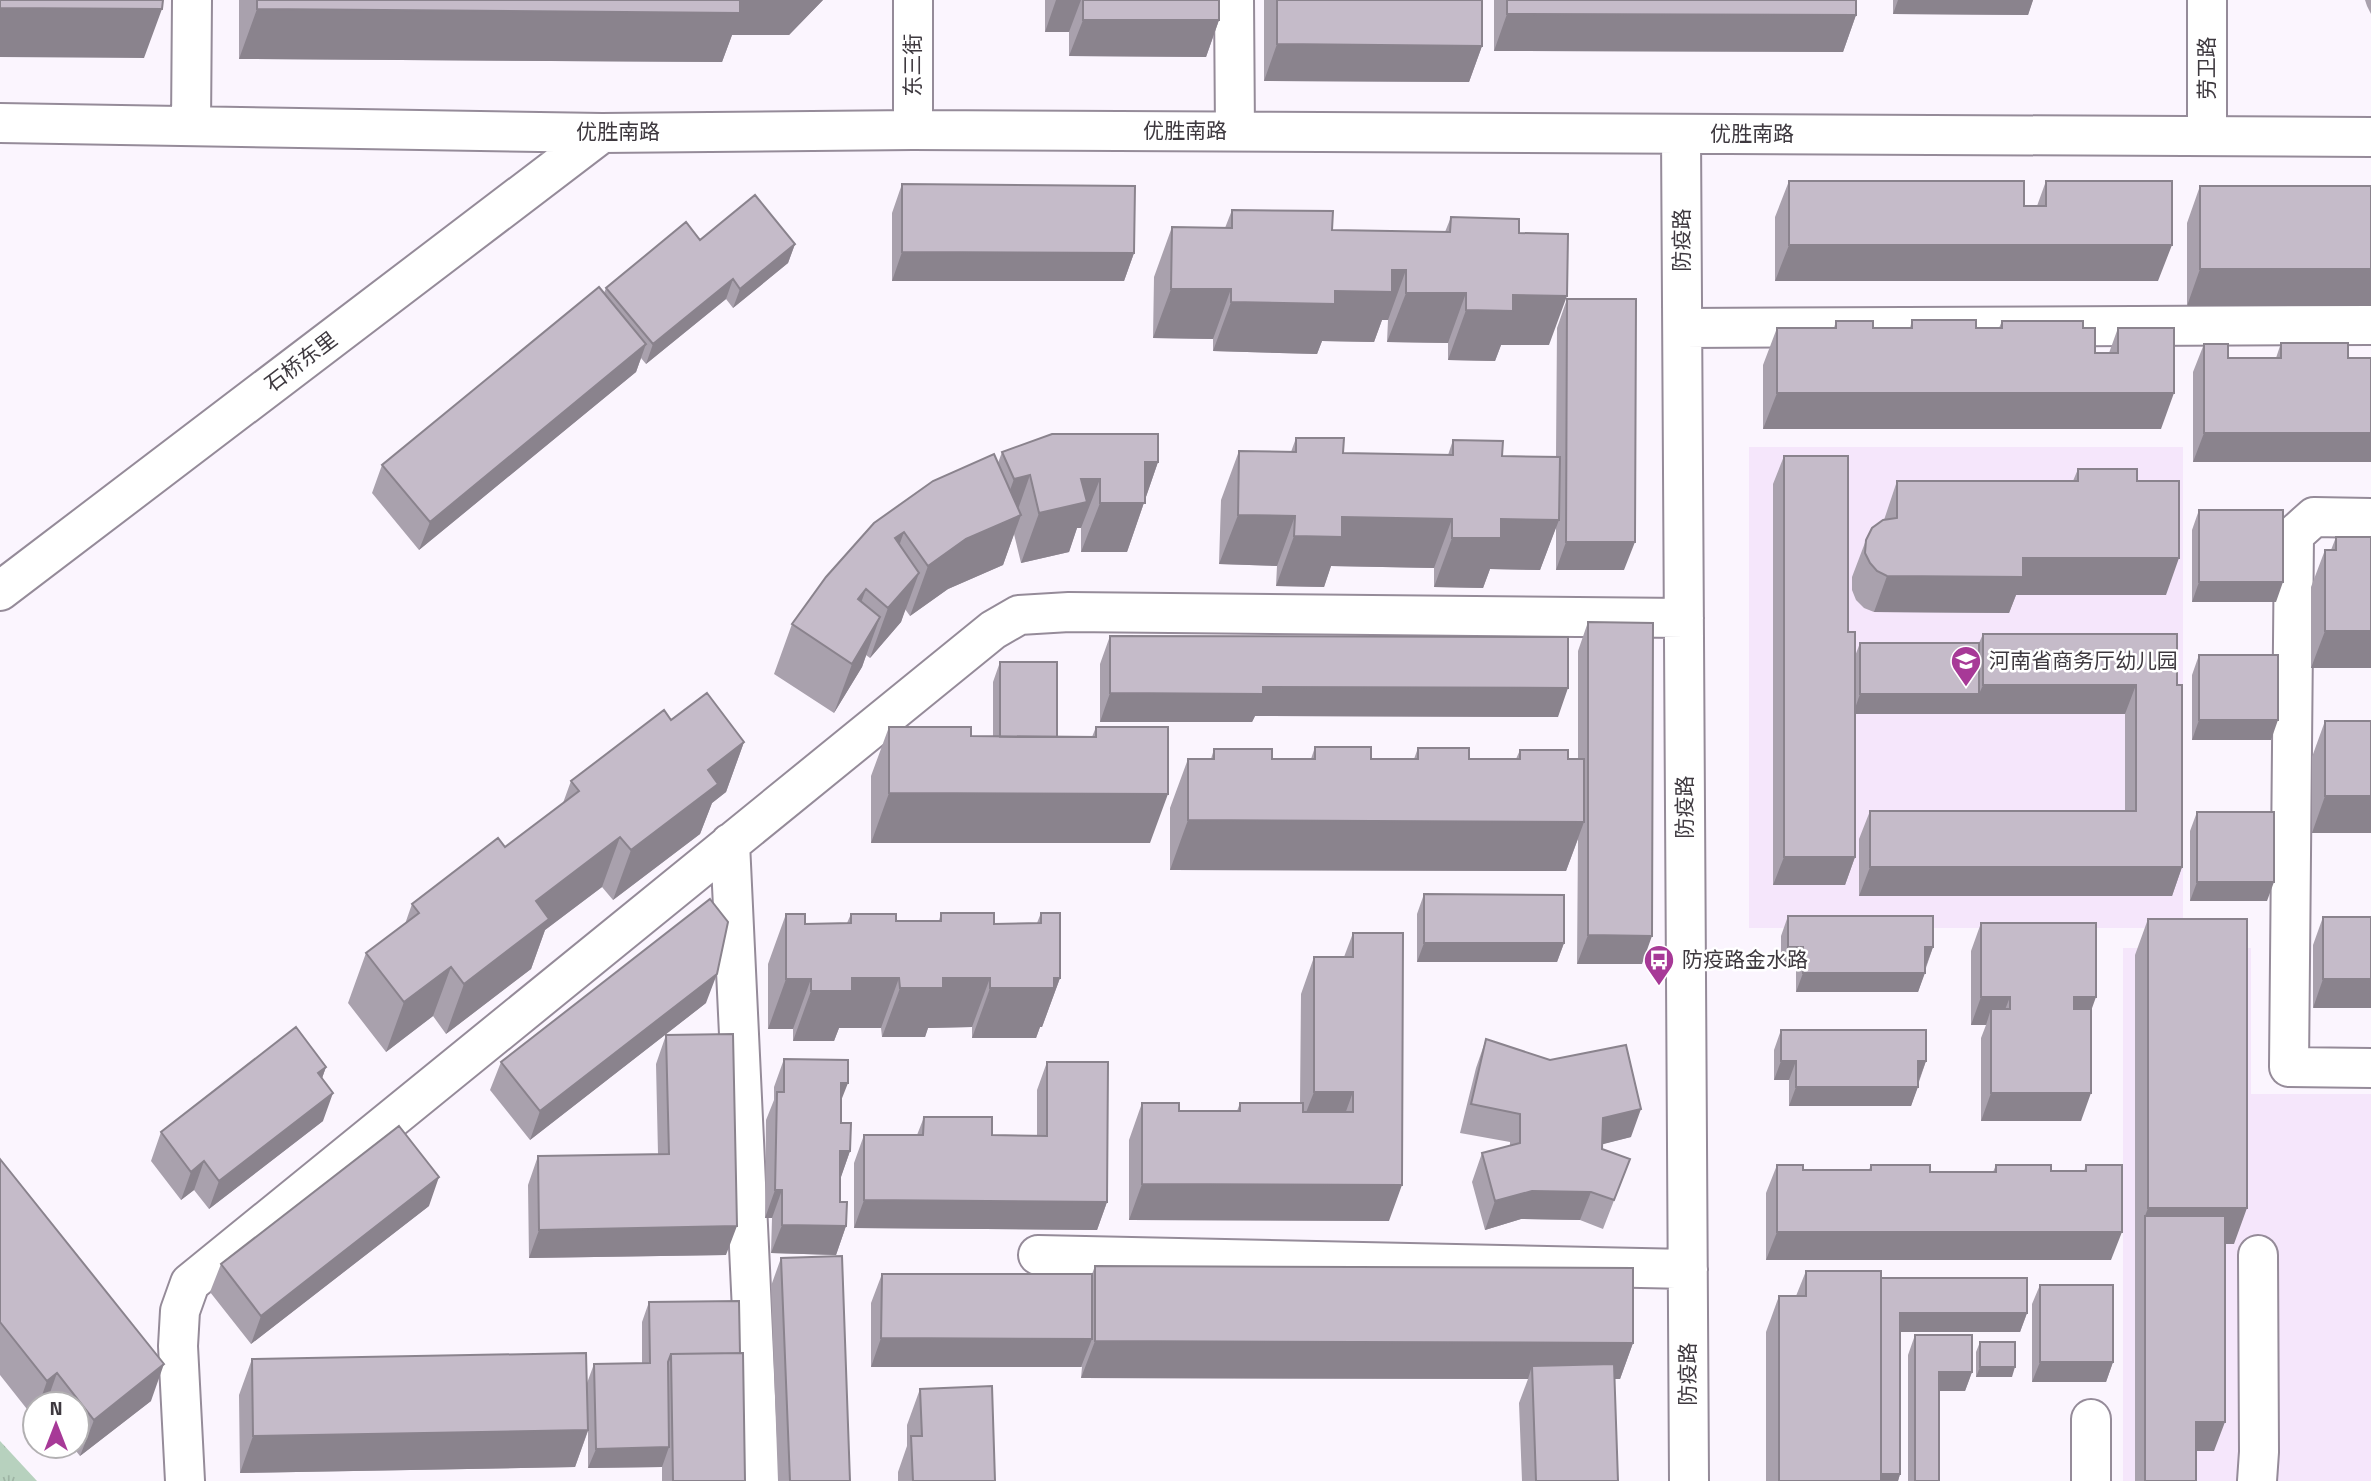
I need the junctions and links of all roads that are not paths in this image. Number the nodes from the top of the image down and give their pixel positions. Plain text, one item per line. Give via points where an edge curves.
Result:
1 (191, 0) edge
2 (913, 0) edge
3 (1234, 0) edge
4 (2207, 0) edge
5 (0, 123) edge
6 (191, 125) junction
7 (913, 130) junction
8 (1235, 131) junction
9 (602, 133) junction
10 (1681, 134) junction
11 (2207, 136) junction
12 (2371, 137) edge
13 (2371, 325) edge
14 (1682, 328) junction
15 (2371, 517) edge
16 (0, 591) edge
17 (1684, 618) junction
18 (730, 843) junction
19 (2371, 1068) edge
20 (1038, 1255) dead end
21 (2258, 1255) dead end
22 (1688, 1269) junction
23 (2091, 1419) dead end
24 (185, 1481) edge
25 (760, 1481) edge
26 (1689, 1481) edge
27 (2091, 1481) edge
28 (2257, 1481) edge

1 - 6 street
2 - 7 street, 东三街
3 - 8 street
4 - 11 street, 劳卫路
5 - 6 street, 优胜南路
6 - 9 street, 优胜南路
7 - 8 street, 优胜南路
7 - 9 street, 优胜南路
8 - 10 street, 优胜南路
9 - 16 street, 石桥东里
10 - 11 street, 优胜南路
10 - 14 street, 防疫路
11 - 12 street, 优胜南路
13 - 14 street
14 - 17 street, 防疫路
15 - 19 street via 2314,517 2294,536 2289,1067
17 - 18 street via 1018,615 993,630
17 - 22 street, 防疫路
18 - 24 street via 190,1283 180,1311 178,1346
18 - 25 street
20 - 22 street
21 - 28 street
22 - 26 street, 防疫路
23 - 27 street

